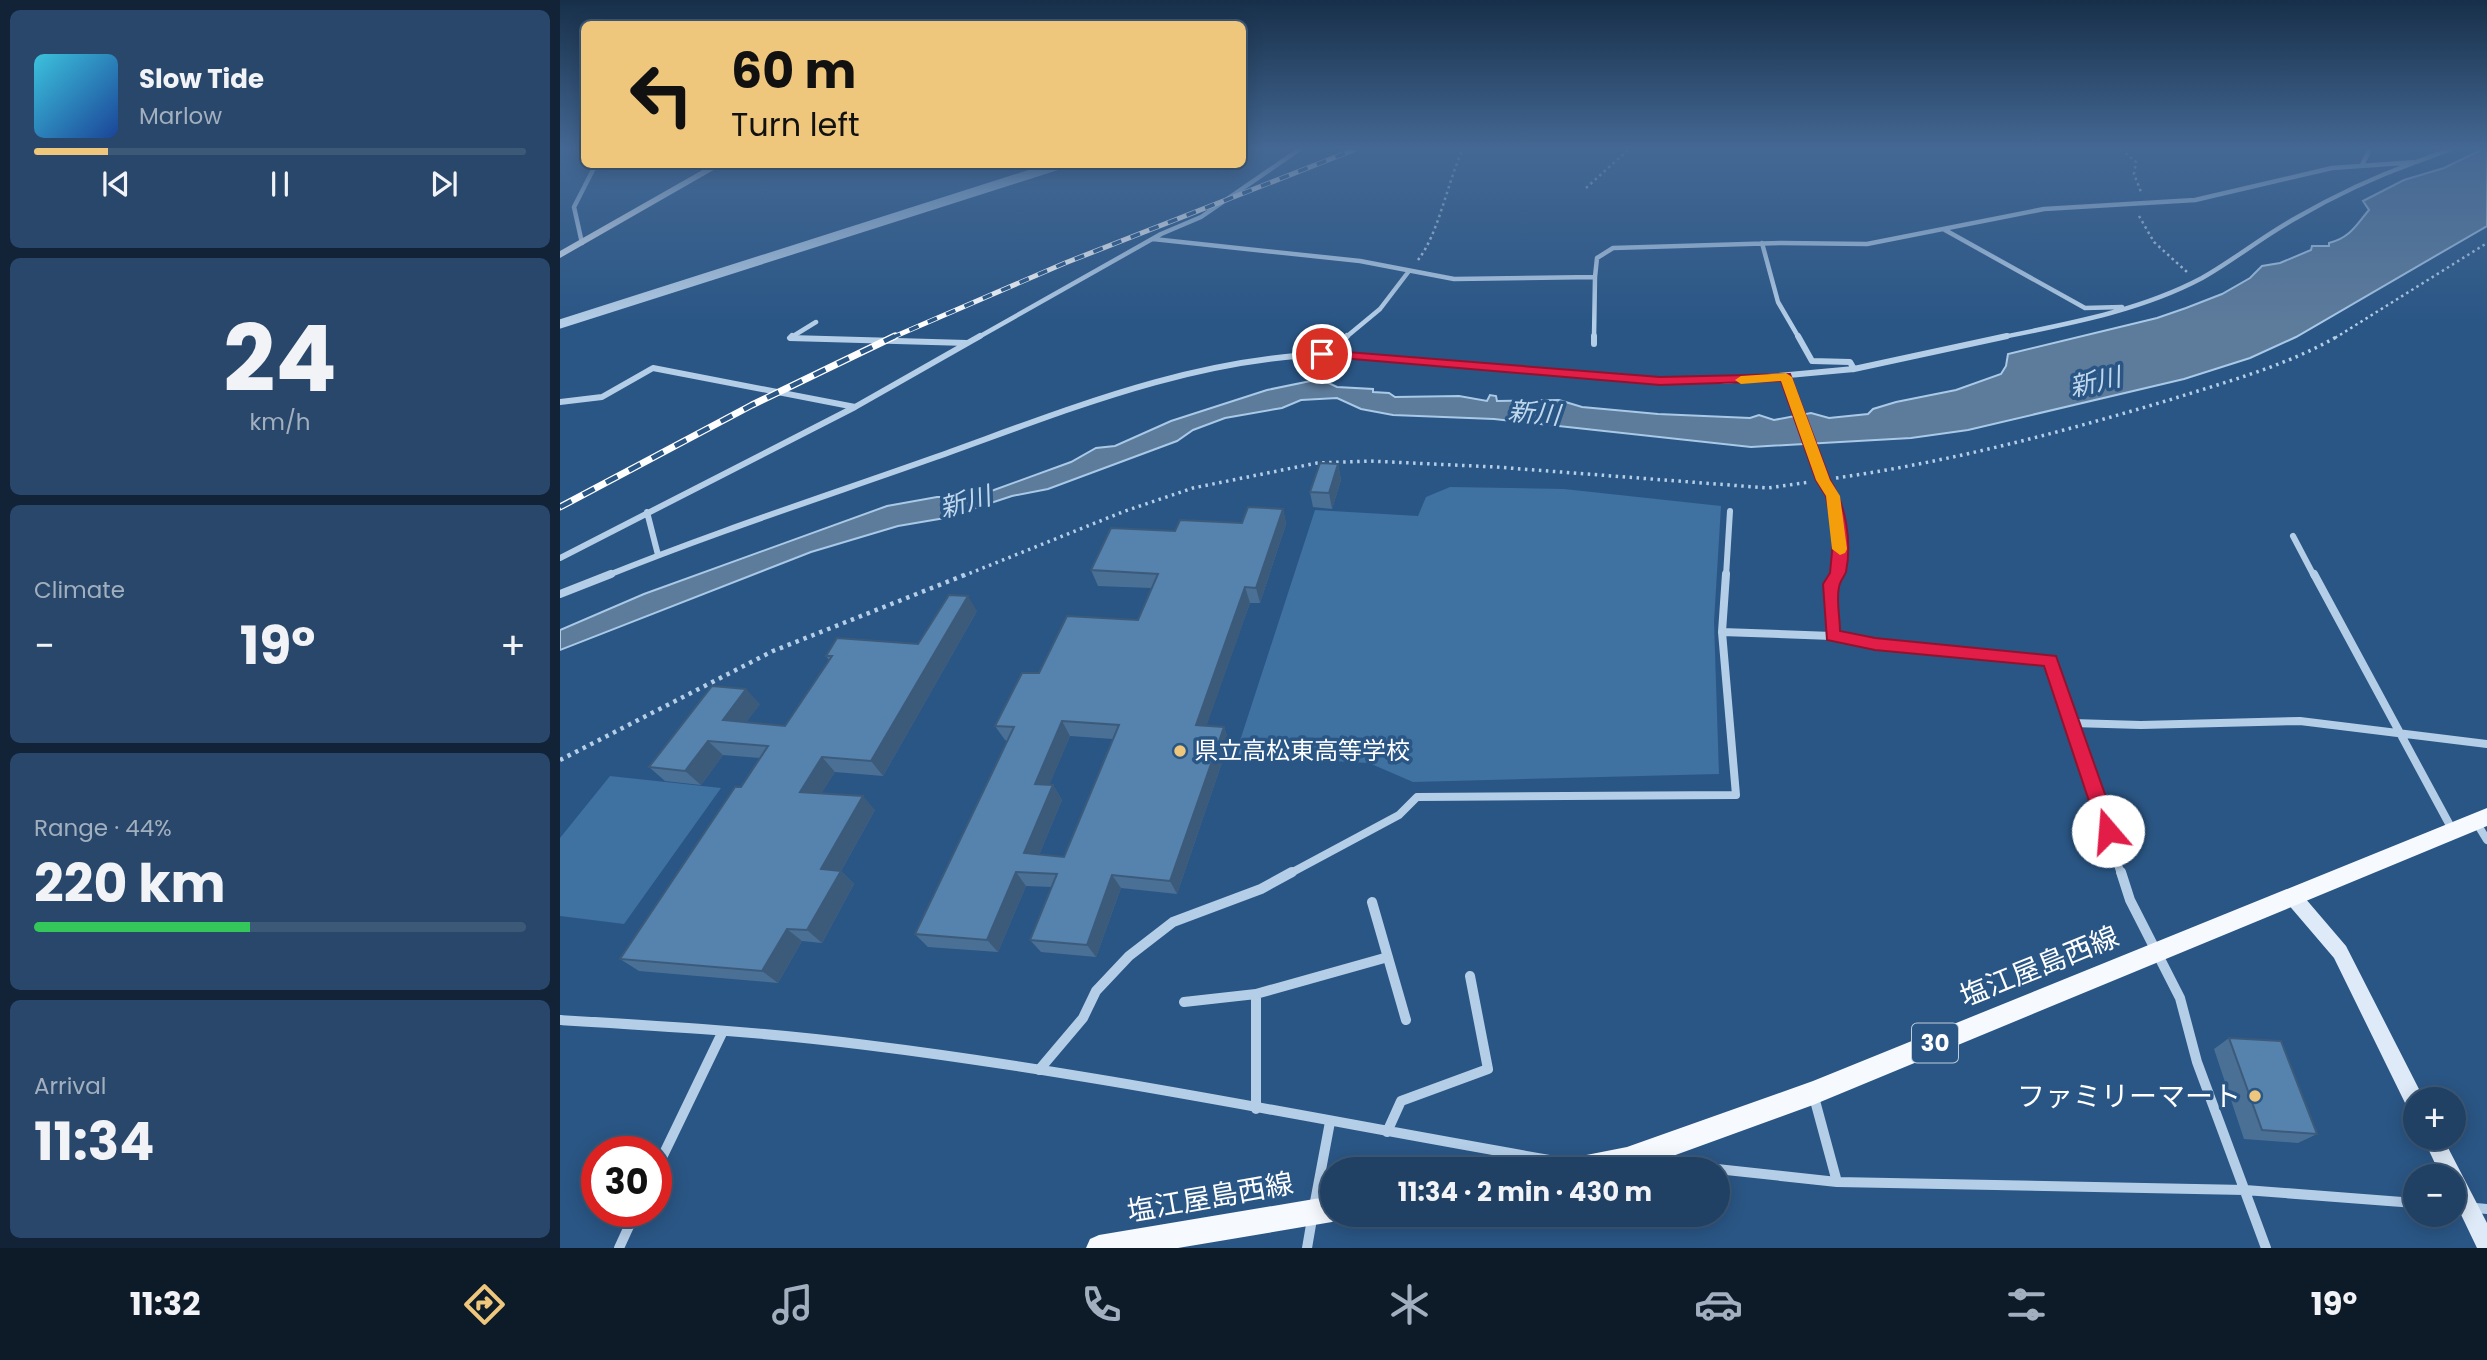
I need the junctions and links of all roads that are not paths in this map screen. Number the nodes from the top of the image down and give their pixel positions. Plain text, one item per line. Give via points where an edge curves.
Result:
1 (573, 207) edge
2 (644, 207) edge
3 (926, 207) edge
4 (1215, 207) edge
5 (2073, 207) edge
6 (2316, 207) edge
7 (1944, 229) junction
8 (1153, 239) junction
9 (582, 243) junction
10 (1762, 243) junction
11 (560, 255) edge
12 (1409, 271) junction
13 (1595, 277) junction
14 (2132, 306) junction
15 (816, 322) dead end
16 (560, 324) edge
17 (968, 343) junction
18 (1594, 344) dead end
19 (1330, 354) junction
20 (1854, 369) junction
21 (1786, 377) junction
22 (563, 402) edge
23 (855, 407) junction
24 (560, 409) edge
25 (1730, 511) dead end
26 (647, 512) junction
27 (2293, 537) dead end
28 (659, 555) junction
29 (560, 558) edge
30 (560, 594) edge
31 (1722, 632) junction
32 (1832, 636) junction
33 (2072, 723) junction
34 (2399, 732) junction
35 (2487, 744) edge
36 (2483, 826) edge
37 (2453, 831) junction
38 (2293, 897) junction
39 (1372, 902) dead end
40 (2158, 951) junction
41 (1388, 957) junction
42 (1470, 976) dead end
43 (1256, 995) junction
44 (1184, 1002) dead end
45 (560, 1020) edge
46 (1406, 1020) dead end
47 (723, 1031) junction
48 (1039, 1070) junction
49 (2408, 1087) edge
50 (1813, 1093) junction
51 (1256, 1109) junction
52 (1330, 1122) junction
53 (1387, 1132) junction
54 (672, 1137) edge
55 (1327, 1157) edge
56 (1520, 1157) edge
57 (1635, 1157) edge
58 (1730, 1171) edge
59 (1837, 1182) junction
60 (2245, 1190) junction
61 (2403, 1202) edge
62 (2469, 1208) edge
63 (1320, 1211) edge
64 (1320, 1217) edge
65 (629, 1227) edge
66 (2487, 1246) edge
67 (619, 1248) edge
68 (1099, 1248) edge
69 (1307, 1248) edge
70 (2266, 1248) edge

1 - 9 street
2 - 9 main road
3 - 16 street
4 - 8 street
5 - 7 street
6 - 14 street via 2201,278
7 - 10 street via 1867,244
7 - 14 street via 2085,309
8 - 12 street via 1360,261
8 - 17 street
9 - 11 main road
10 - 13 street via 1613,248 1600,251 1594,260
10 - 20 street via 1778,302 1812,361 1850,362
12 - 13 street via 1454,279
12 - 19 street via 1380,309
13 - 18 street
14 - 20 street via 2038,331
15 - 17 street via 790,338
17 - 23 street
19 - 21 street via 1660,381
19 - 28 street via 1236,364 1156,380
20 - 21 street
21 - 32 street via 1833,496 1840,541 1838,573 1831,584
22 - 23 street via 602,397 653,368
22 - 24 street
23 - 26 street
25 - 31 street
26 - 28 street
26 - 29 street
27 - 34 street
28 - 30 street
31 - 32 street
31 - 48 street via 1737,795 1417,797 1399,814 1261,889 1173,922 1129,956 1096,991 1083,1018
32 - 33 street via 2050,660
33 - 34 street via 2300,721
33 - 40 street via 2130,900
34 - 35 street
34 - 37 street
36 - 37 main road, 塩江屋島西線 / 30
37 - 38 main road, 塩江屋島西線 / 30
38 - 40 main road, 塩江屋島西線 / 30
38 - 49 main road via 2340,952
39 - 41 street
40 - 50 main road, 塩江屋島西線 / 30
40 - 60 street via 2180,998 2197,1062
41 - 43 street
41 - 46 street
42 - 53 street via 1488,1069 1401,1101
43 - 44 street
43 - 51 street
45 - 47 street
47 - 48 street via 906,1050
47 - 54 street
48 - 51 street
50 - 57 main road, 塩江屋島西線 / 30
50 - 59 street
51 - 52 street
52 - 53 street
52 - 55 street
53 - 56 street
58 - 59 street
59 - 60 street
60 - 61 street
60 - 70 street
62 - 66 main road
63 - 68 main road, 塩江屋島西線
64 - 69 street
65 - 67 street

